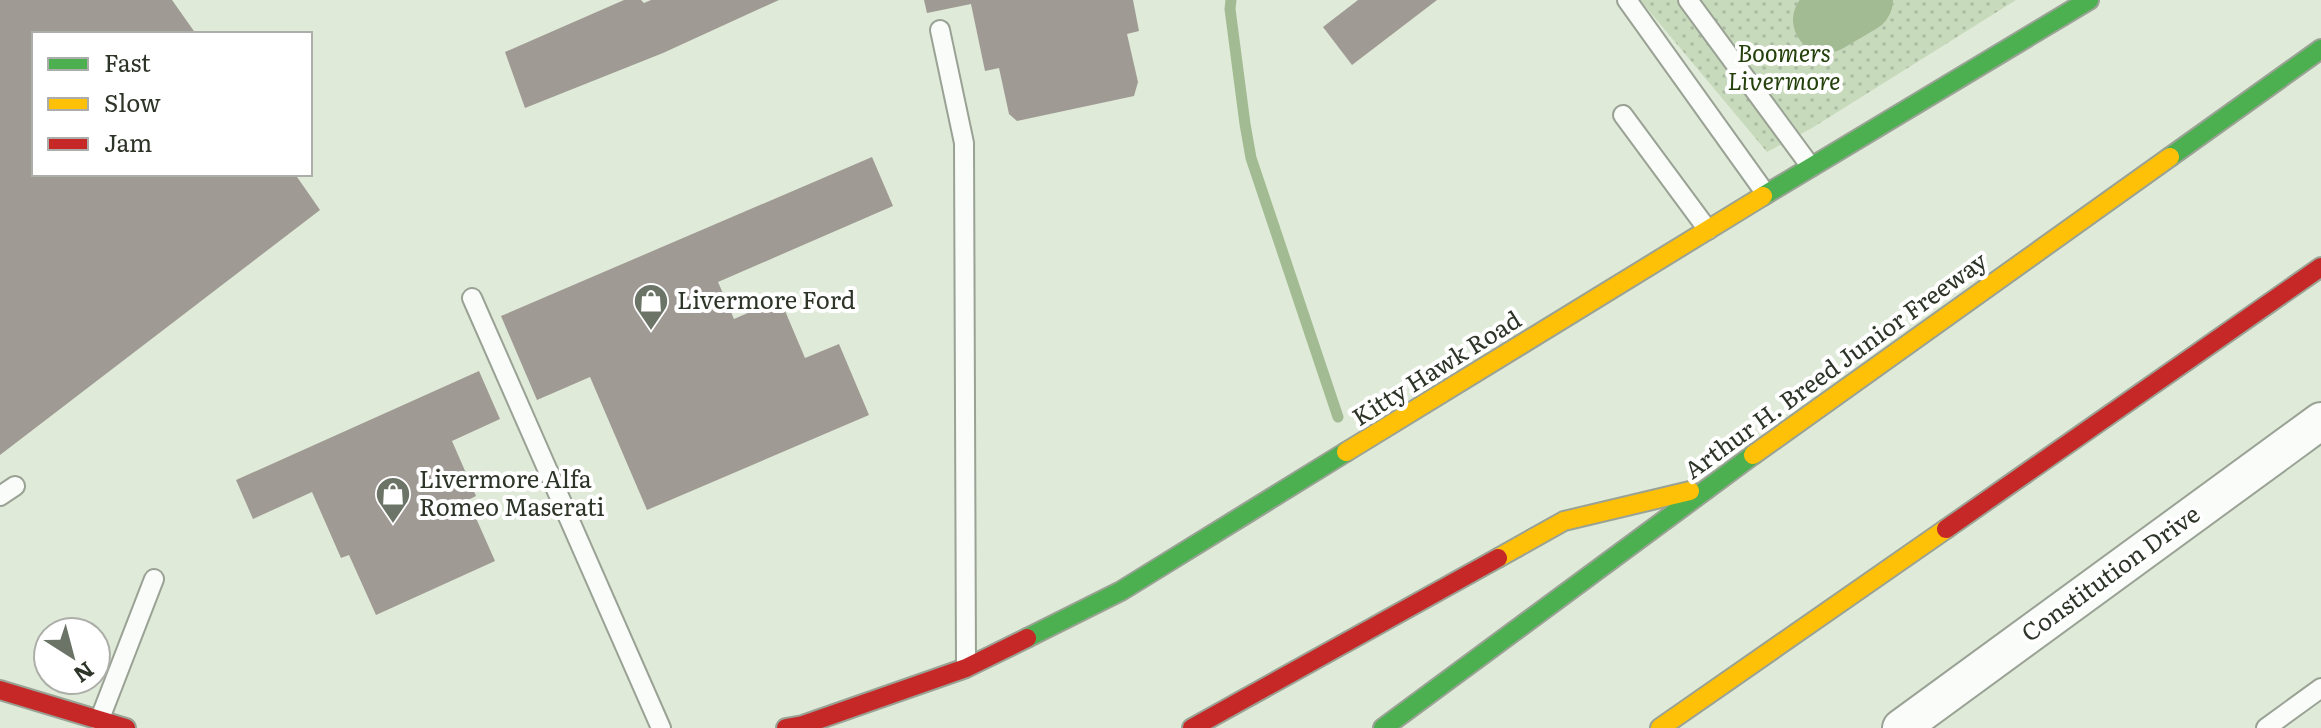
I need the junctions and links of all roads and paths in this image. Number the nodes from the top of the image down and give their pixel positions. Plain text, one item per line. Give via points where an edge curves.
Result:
1 (1627, 0) edge
2 (1688, 0) edge
3 (2089, 0) edge
4 (940, 30) dead end
5 (2321, 49) edge
6 (1623, 115) dead end
7 (1811, 167) junction
8 (1766, 194) junction
9 (1708, 230) junction
10 (2321, 267) edge
11 (472, 298) dead end
12 (2321, 421) edge
13 (1708, 487) junction
14 (154, 579) dead end
15 (966, 668) junction
16 (2321, 688) edge
17 (0, 690) edge
18 (99, 721) junction
19 (1913, 725) edge
20 (126, 728) edge
21 (661, 728) edge
22 (786, 728) edge
23 (1192, 728) edge
24 (1383, 728) edge
25 (1660, 728) edge
26 (2266, 728) edge

1 - 8 lane
2 - 7 lane
3 - 7 main road, Kitty Hawk Road
4 - 15 lane via 964,143
5 - 13 main road, Arthur H. Breed Junior Freeway
6 - 9 lane
7 - 8 main road, Kitty Hawk Road
8 - 9 main road, Kitty Hawk Road
9 - 15 main road, Kitty Hawk Road via 1121,591
10 - 25 main road
11 - 21 lane
12 - 19 street, Constitution Drive
13 - 23 main road via 1564,521
13 - 24 main road, Arthur H. Breed Junior Freeway
14 - 18 lane
15 - 22 main road, Kitty Hawk Road
16 - 26 lane
17 - 18 main road
18 - 20 main road

